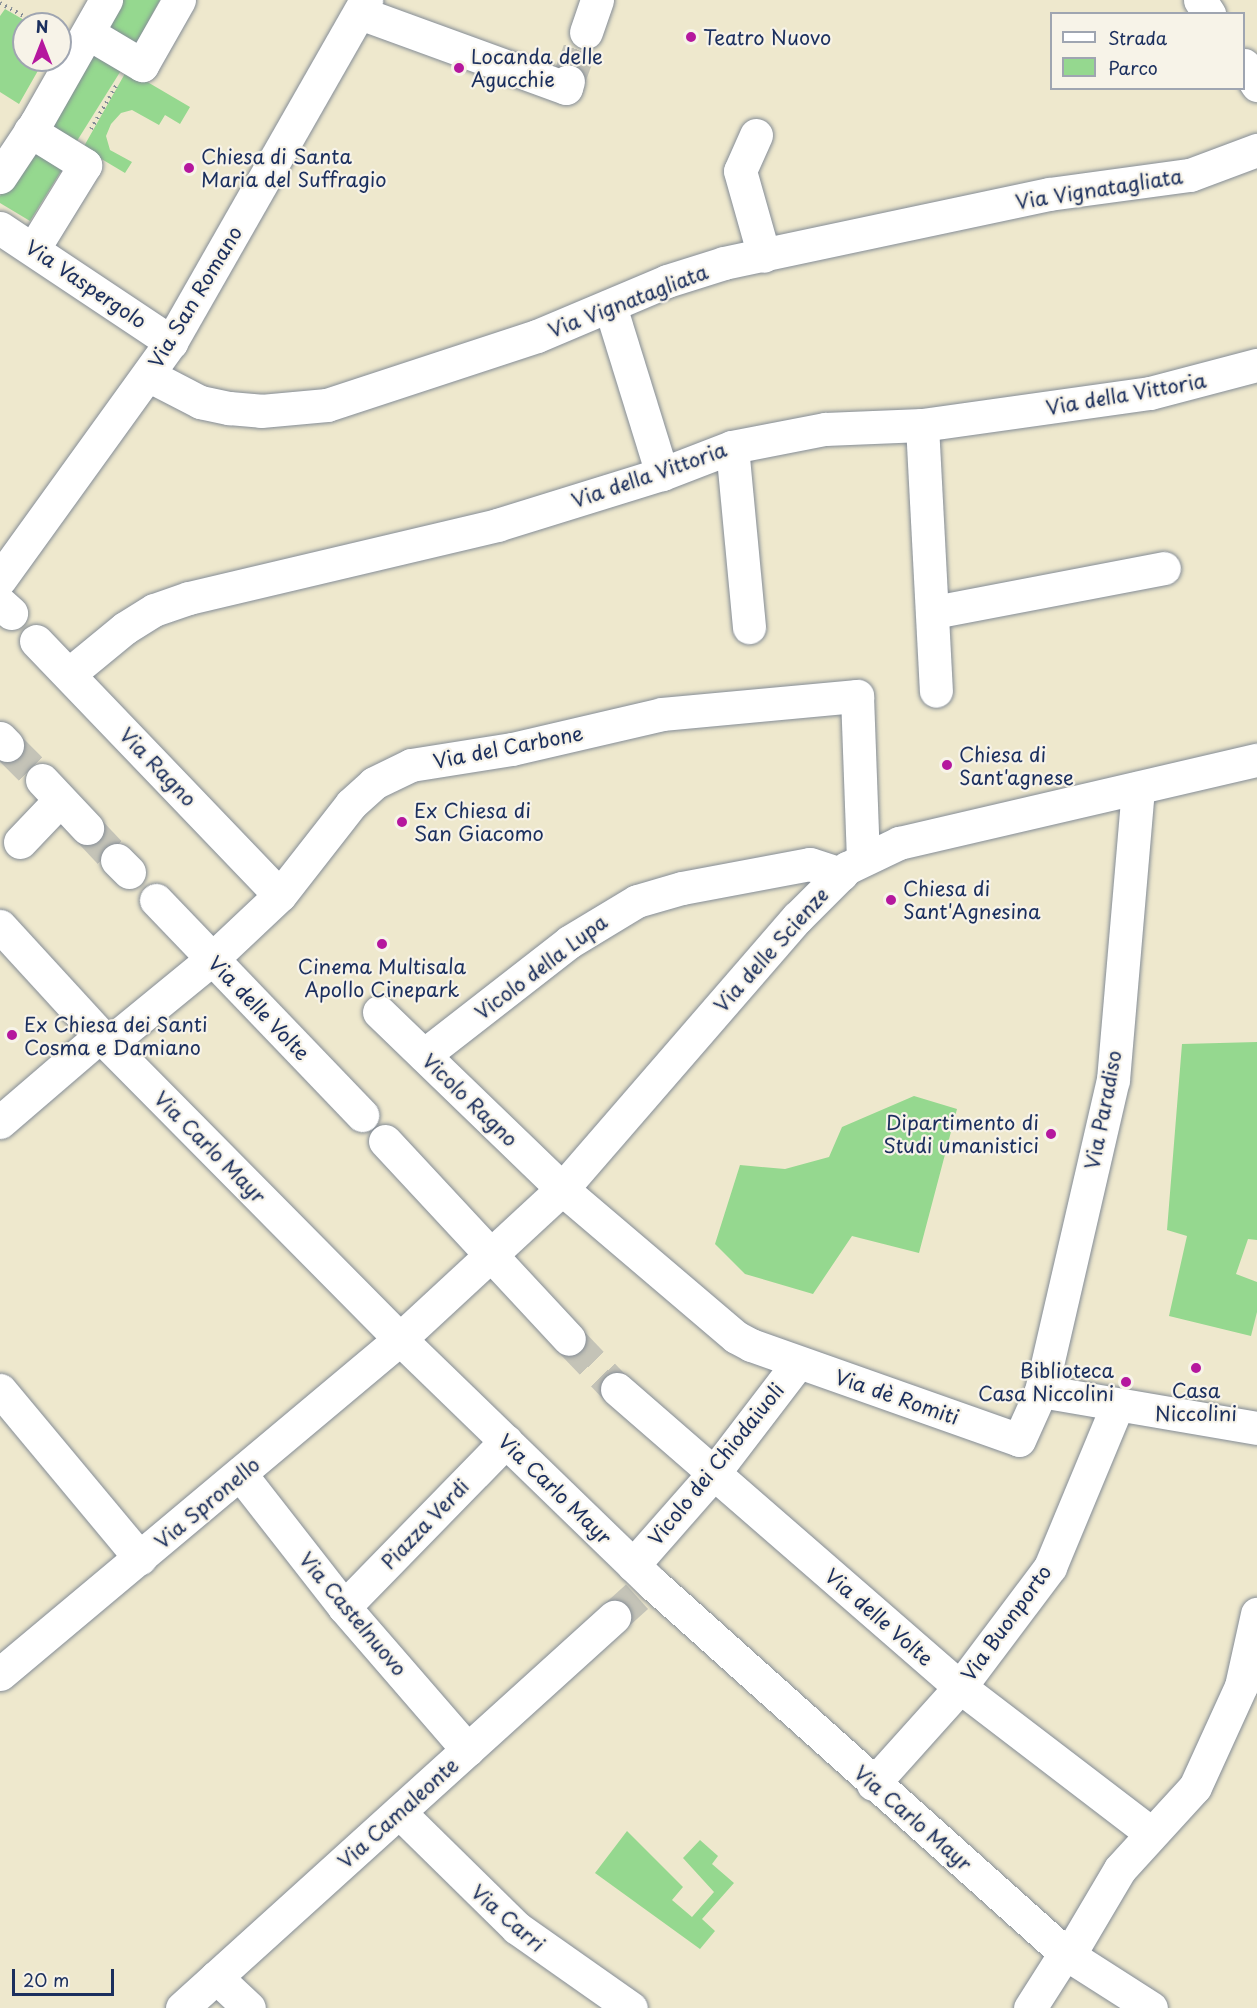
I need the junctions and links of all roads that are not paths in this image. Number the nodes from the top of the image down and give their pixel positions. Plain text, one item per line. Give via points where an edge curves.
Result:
1 (106, 0) edge
2 (179, 0) edge
3 (597, 0) edge
4 (363, 7) edge
5 (586, 32) tunnel mouth
6 (88, 33) junction
7 (1245, 67) edge
8 (568, 81) dead end
9 (1257, 86) edge
10 (30, 131) junction
11 (756, 135) dead end
12 (1257, 150) edge
13 (0, 177) edge
14 (0, 228) edge
15 (34, 249) junction
16 (764, 256) junction
17 (610, 306) junction
18 (171, 342) junction
19 (1257, 365) edge
20 (162, 383) junction
21 (922, 425) junction
22 (732, 447) junction
23 (662, 474) junction
24 (1164, 568) dead end
25 (0, 579) edge
26 (934, 612) junction
27 (749, 627) dead end
28 (36, 641) dead end
29 (69, 674) junction
30 (936, 691) dead end
31 (1257, 760) edge
32 (1138, 788) junction
33 (87, 828) tunnel mouth
34 (20, 842) dead end
35 (852, 865) junction
36 (280, 895) junction
37 (156, 900) dead end
38 (0, 926) edge
39 (212, 959) junction
40 (379, 1012) dead end
41 (104, 1040) junction
42 (424, 1055) junction
43 (362, 1115) dead end
44 (0, 1122) edge
45 (385, 1141) dead end
46 (562, 1189) junction
47 (490, 1253) junction
48 (400, 1339) junction
49 (569, 1339) tunnel mouth
50 (798, 1363) junction
51 (617, 1389) tunnel mouth
52 (0, 1390) edge
53 (1041, 1391) junction
54 (1117, 1406) junction
55 (1257, 1428) edge
56 (506, 1441) junction
57 (713, 1474) junction
58 (241, 1475) junction
59 (140, 1558) junction
60 (634, 1591) junction
61 (344, 1607) junction
62 (1257, 1614) edge
63 (4, 1669) edge
64 (960, 1687) junction
65 (1249, 1690) edge
66 (468, 1750) junction
67 (873, 1784) junction
68 (399, 1812) junction
69 (1151, 1833) junction
70 (1065, 1953) junction
71 (216, 1977) junction
72 (182, 2008) edge
73 (249, 2008) edge
74 (631, 2008) edge
75 (1030, 2008) edge
76 (1151, 2008) edge

1 - 6 street
2 - 6 street via 142,65
3 - 5 street
4 - 8 street via 566,88
4 - 18 street, Via San Romano
6 - 10 street
7 - 9 street
10 - 13 street
10 - 15 street via 85,165
11 - 16 street via 740,171
12 - 16 street, Via Vignatagliata via 1190,175 1049,194
14 - 15 street, Via Vaspergolo
15 - 18 street, Via Vaspergolo
16 - 17 street, Via Vignatagliata via 724,263 667,281
17 - 20 street, Via Vignatagliata via 526,340 327,405 261,411 200,402
17 - 23 street
18 - 20 street, Via San Romano
19 - 21 street, Via della Vittoria via 1150,393
20 - 25 street, Via San Romano
21 - 22 street, Via della Vittoria via 825,429
21 - 26 street
22 - 23 street, Via della Vittoria
22 - 27 street
23 - 29 street, Via della Vittoria via 497,525 180,601 154,610 125,628
24 - 26 street
26 - 30 street
28 - 29 street, Via Ragno
29 - 36 street, Via Ragno
31 - 32 street, Via delle Scienze
32 - 35 street, Via delle Scienze via 899,843
32 - 53 street, Via Paradiso via 1113,1080
33 - 34 street via 51,790
35 - 36 street, Via del Carbone via 857,696 662,714 512,749 411,765 374,783 351,804
35 - 42 street, Vicolo della Lupa via 802,865 682,888 637,902 569,942
35 - 46 street, Via delle Scienze
36 - 39 street, Via del Carbone
37 - 39 street, Via delle Volte
38 - 41 street, Via Carlo Mayr
39 - 41 street, Via del Carbone
39 - 43 street, Via delle Volte
40 - 42 street, Vicolo Ragno
41 - 44 street, Via del Carbone via 49,1079
41 - 48 street, Via Carlo Mayr
42 - 46 street, Vicolo Ragno
45 - 47 street
46 - 47 street, Via delle Scienze
46 - 50 street, Via dè Romiti via 736,1337
47 - 48 street, Via delle Scienze
47 - 49 street
48 - 56 street, Via Carlo Mayr
48 - 58 street, Via Spronello
50 - 53 street, Via dè Romiti via 1020,1440
50 - 57 street, Vicolo dei Chiodaiuoli
51 - 57 street, Via delle Volte
52 - 59 street
53 - 54 street
54 - 55 street
54 - 64 street, Via Buonporto via 1050,1568
56 - 60 street, Via Carlo Mayr
56 - 61 street, Piazza Verdi
57 - 60 street, Vicolo dei Chiodaiuoli
57 - 64 street, Via delle Volte
58 - 59 street, Via Spronello
58 - 61 street, Via Castelnuovo
59 - 63 street, Via Spronello
60 - 66 street, Via Camaleonte
60 - 67 street, Via Carlo Mayr
61 - 66 street, Via Castelnuovo
62 - 65 street
64 - 67 street, Via Buonporto
64 - 69 street, Via delle Volte
65 - 69 street via 1195,1787
66 - 68 street, Via Camaleonte
67 - 70 street, Via Carlo Mayr
68 - 71 street, Via Camaleonte
68 - 74 street, Via Carri via 517,1928
69 - 70 street via 1120,1869 1075,1945
70 - 75 street
70 - 76 street, Via Carlo Mayr
71 - 72 street, Via Camaleonte
71 - 73 street

